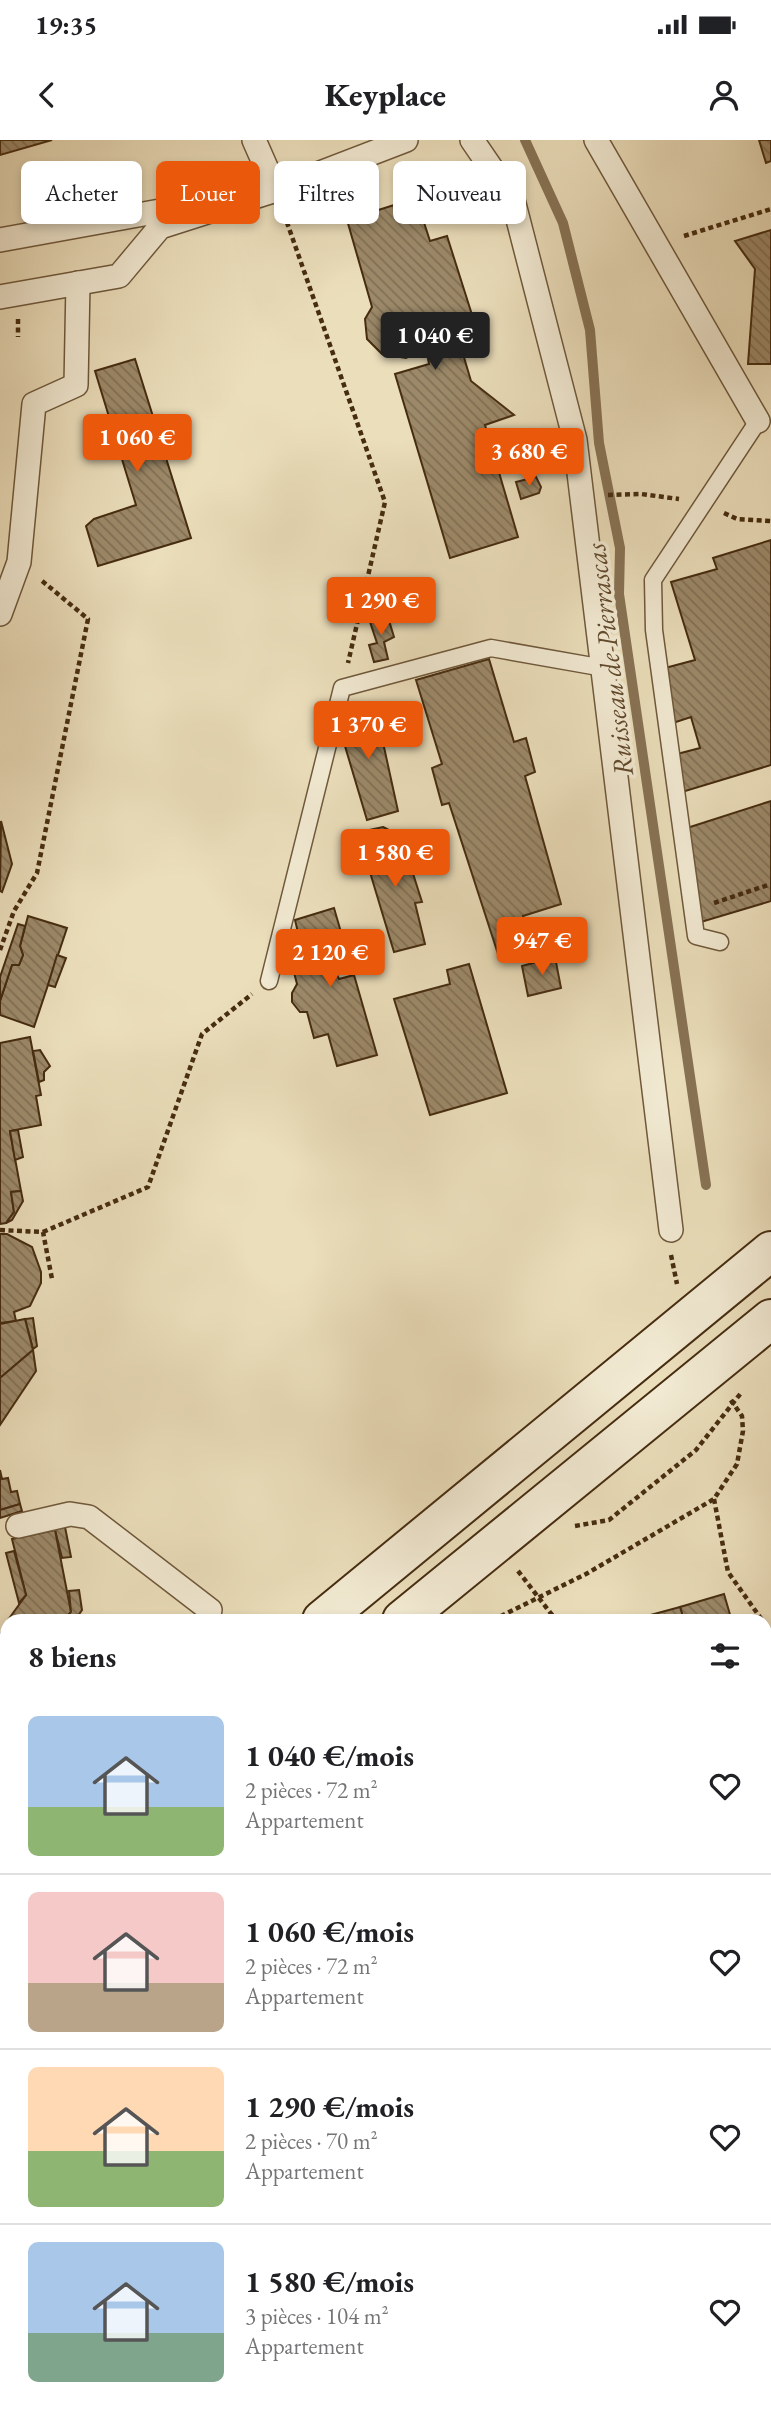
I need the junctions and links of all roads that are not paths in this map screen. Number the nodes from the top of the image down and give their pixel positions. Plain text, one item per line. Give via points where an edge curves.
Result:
1 (254, 140) edge
2 (406, 140) edge
3 (472, 140) edge
4 (596, 140) edge
5 (351, 161) edge
6 (274, 185) edge
7 (274, 190) edge
8 (274, 191) edge
9 (0, 240) edge
10 (78, 283) junction
11 (0, 297) edge
12 (758, 421) joint
13 (0, 614) edge
14 (604, 668) junction
15 (720, 942) dead end
16 (269, 981) road end
17 (671, 1230) dead end
18 (771, 1251) edge
19 (771, 1319) edge
20 (18, 1526) dead end
21 (210, 1611) dead end
22 (329, 1614) edge
23 (409, 1614) edge

1 - 6 street
2 - 5 street
3 - 14 street via 513,201 571,427
4 - 12 street
7 - 9 street
8 - 10 street via 160,227 119,276
10 - 11 street
10 - 13 street via 76,385 34,404 19,562
12 - 15 lane via 653,580 654,630 696,936
14 - 16 lane via 491,648 342,688
14 - 17 street
18 - 22 main road
19 - 23 main road
20 - 21 street via 70,1514 89,1517

